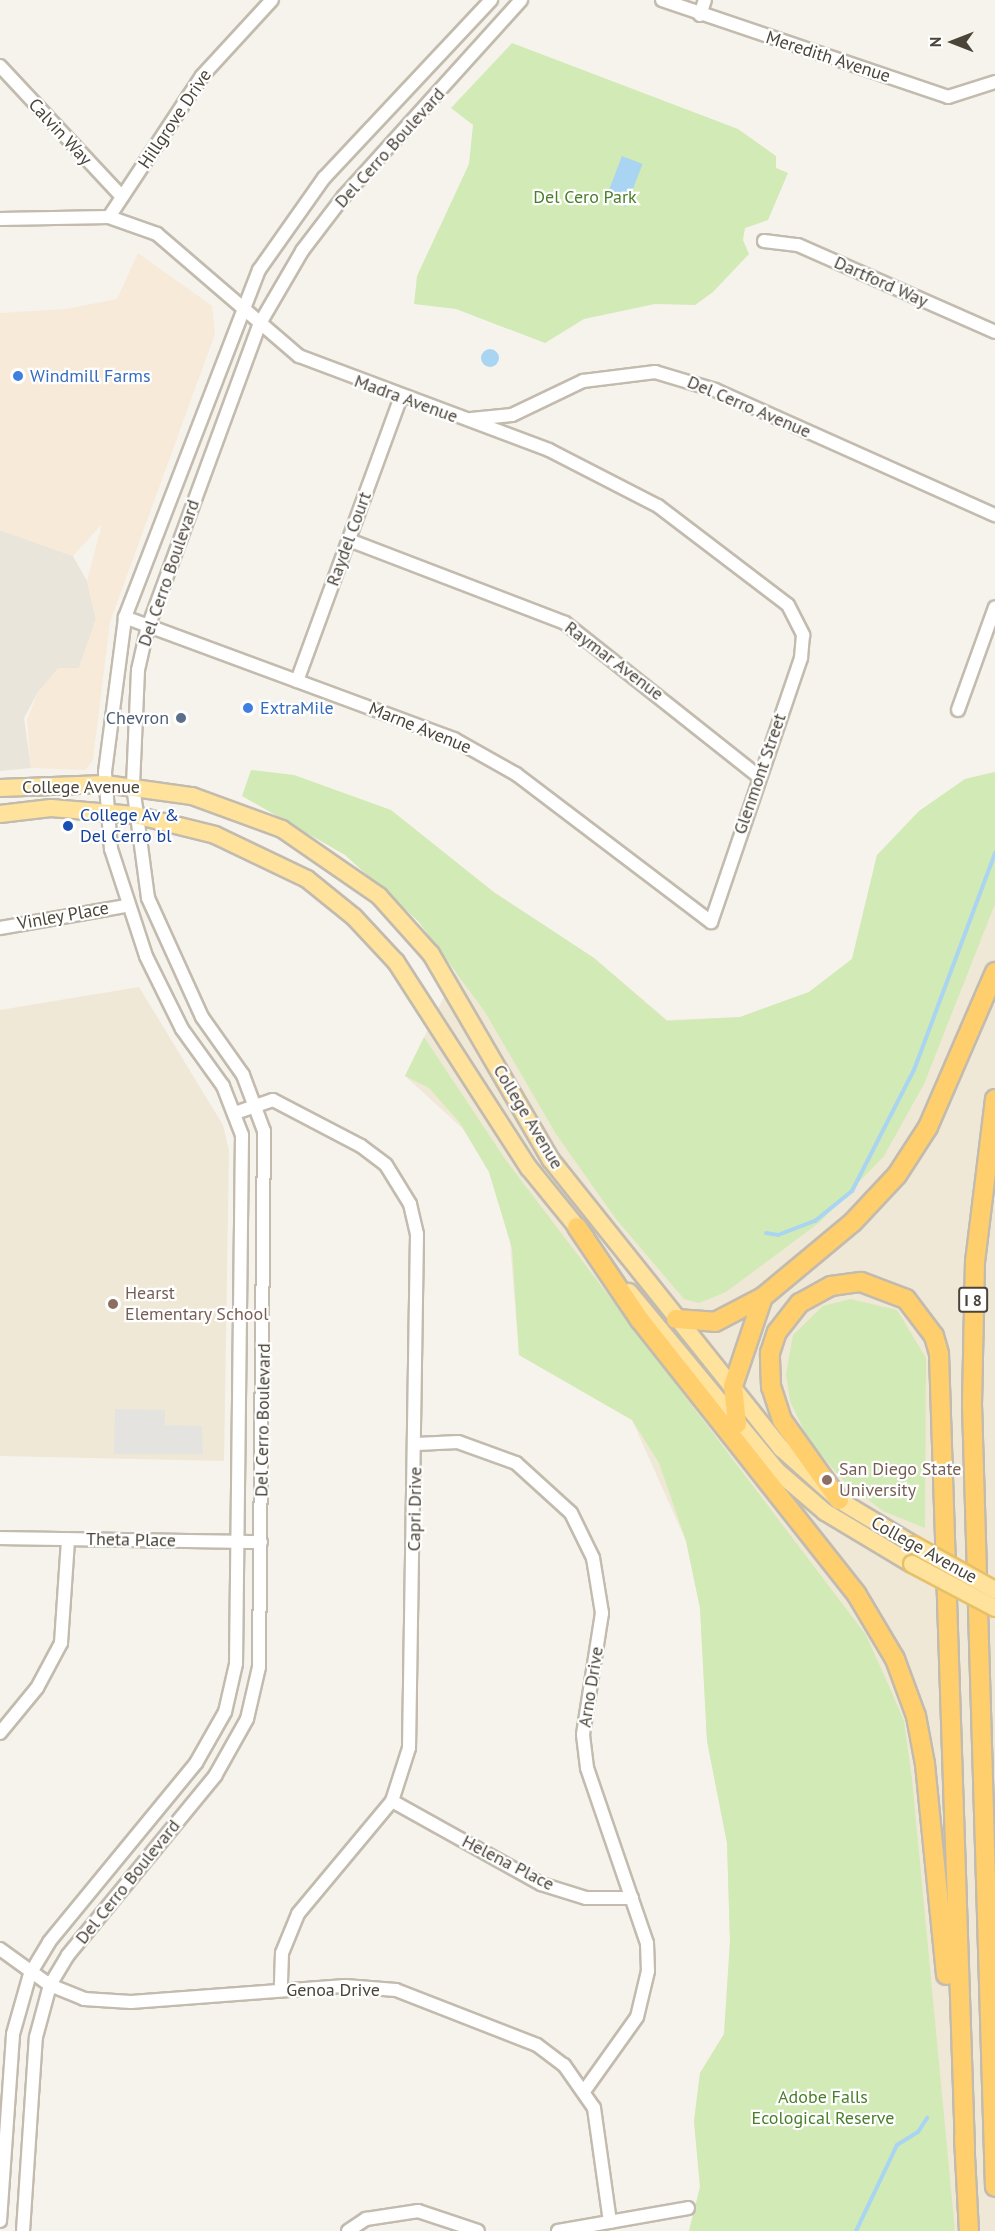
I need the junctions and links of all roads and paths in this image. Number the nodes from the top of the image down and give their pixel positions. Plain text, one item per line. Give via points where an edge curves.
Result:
1 (272, 0) edge
2 (491, 0) edge
3 (521, 0) edge
4 (662, 0) edge
5 (705, 0) edge
6 (700, 15) junction
7 (0, 66) edge
8 (995, 82) edge
9 (122, 197) junction
10 (109, 217) junction
11 (0, 219) edge
12 (764, 241) dead end
13 (241, 307) junction
14 (259, 325) junction
15 (995, 332) edge
16 (401, 397) junction
17 (459, 419) junction
18 (995, 515) edge
19 (349, 540) junction
20 (995, 607) edge
21 (124, 617) junction
22 (802, 626) joint
23 (147, 630) junction
24 (297, 681) junction
25 (958, 710) dead end
26 (759, 777) junction
27 (105, 784) junction
28 (133, 785) junction
29 (0, 788) edge
30 (105, 812) junction
31 (0, 814) edge
32 (135, 815) junction
33 (126, 906) junction
34 (711, 922) joint
35 (0, 928) edge
36 (995, 972) edge
37 (995, 1099) edge
38 (256, 1104) junction
39 (235, 1113) junction
40 (577, 1227) junction
41 (763, 1297) junction
42 (676, 1319) junction
43 (733, 1386) junction
44 (737, 1424) junction
45 (417, 1444) junction
46 (839, 1500) junction
47 (0, 1538) edge
48 (68, 1539) junction
49 (238, 1542) junction
50 (261, 1542) junction
51 (995, 1590) edge
52 (995, 1608) edge
53 (0, 1733) edge
54 (392, 1801) junction
55 (632, 1898) junction
56 (0, 1950) edge
57 (30, 1974) junction
58 (50, 1985) junction
59 (281, 1990) junction
60 (585, 2090) junction
61 (965, 2150) junction
62 (995, 2187) edge
63 (688, 2208) dead end
64 (0, 2221) edge
65 (610, 2222) junction
66 (22, 2231) edge
67 (348, 2231) edge
68 (477, 2231) edge
69 (558, 2231) edge
70 (969, 2231) edge

1 - 9 street, Hillgrove Drive via 202,76
2 - 13 street, Del Cerro Boulevard via 324,178 281,236
3 - 14 street, Del Cerro Boulevard via 344,196 302,251
4 - 6 street, Meredith Avenue
5 - 6 street
6 - 8 street, Meredith Avenue via 948,97
7 - 9 street, Calvin Way
9 - 10 street, Hillgrove Drive
10 - 11 street, Madra Avenue
10 - 13 street, Madra Avenue via 158,234
12 - 15 street, Dartford Way via 798,245
13 - 14 street, Madra Avenue
13 - 21 street, Del Cerro Boulevard
14 - 16 street, Madra Avenue via 299,357
14 - 23 street, Del Cerro Boulevard
16 - 17 street, Madra Avenue
16 - 19 street, Raydel Court
17 - 18 street, Del Cerro Avenue via 512,414 601,376 655,372 715,390
17 - 22 street, Madra Avenue via 549,450 657,506 788,605
19 - 24 street, Raydel Court
19 - 26 street, Raymar Avenue via 565,623
20 - 25 street
21 - 23 street, Marne Avenue
21 - 27 street, Del Cerro Boulevard via 114,665
22 - 26 street, Glenmont Street via 801,658
23 - 24 street, Marne Avenue
23 - 28 street, Del Cerro Boulevard via 131,726
24 - 34 street, Marne Avenue via 454,739 516,774
26 - 34 street, Glenmont Street
27 - 28 main road, College Avenue
27 - 29 main road, College Avenue
27 - 30 street, Del Cerro Boulevard
28 - 32 street, Del Cerro Boulevard
28 - 42 main road, College Avenue via 202,798 282,829 379,896 431,954 551,1160
30 - 31 main road, College Avenue via 51,808
30 - 32 main road, College Avenue
30 - 33 street, Del Cerro Boulevard
32 - 38 street, Del Cerro Boulevard via 148,898 167,946 202,1017
32 - 40 main road, College Avenue via 215,835 262,854 307,879 354,916 396,962 529,1168
33 - 35 street, Vinley Place
33 - 39 street, Del Cerro Boulevard via 182,1029
36 - 41 highway via 928,1127 897,1175 853,1222
37 - 62 highway, I 8 via 979,1218 972,1381
38 - 39 street, Capri Drive
38 - 45 street, Capri Drive via 273,1100 361,1146 386,1165 410,1204 417,1234
38 - 50 street, Del Cerro Boulevard via 267,1155
39 - 49 street, Del Cerro Boulevard via 243,1155
40 - 44 main road, College Avenue
40 - 61 highway via 640,1320 857,1595 895,1659 916,1716 925,1764
41 - 42 highway via 715,1322
41 - 43 highway
42 - 43 main road, College Avenue
43 - 44 highway
43 - 46 main road, College Avenue via 781,1448
44 - 52 main road, College Avenue, bridge via 776,1470 825,1512
45 - 54 street, Capri Drive via 409,1748
45 - 55 street, Arno Drive via 458,1442 516,1462 571,1513 593,1558 603,1613 583,1735 587,1768
46 - 51 main road, College Avenue, bridge
46 - 61 highway via 782,1420 771,1387 770,1353 777,1332 800,1303 831,1286 861,1282 906,1299 934,1336 939,1354
47 - 48 street, Theta Place
48 - 49 street, Theta Place
48 - 53 street via 61,1643 37,1688
49 - 50 street, Theta Place
49 - 57 street, Del Cerro Boulevard via 236,1664 219,1726 49,1942
50 - 58 street, Del Cerro Boulevard via 259,1667 240,1737
54 - 55 street, Helena Place via 540,1884 586,1898
54 - 59 street, Capri Drive via 298,1914 282,1953
55 - 60 street, Arno Drive via 647,1943 645,1995 619,2048
56 - 57 street, Genoa Drive
57 - 58 street, Genoa Drive
57 - 64 street, Del Cerro Boulevard via 13,2034
58 - 59 street, Genoa Drive via 84,1999 131,2002
58 - 66 street, Del Cerro Boulevard via 36,2037
59 - 60 street, Genoa Drive via 345,1986 396,1990 537,2045
60 - 65 street, Genoa Drive via 601,2130
61 - 70 highway
63 - 65 street
65 - 69 street
67 - 68 street via 392,2212 434,2214

